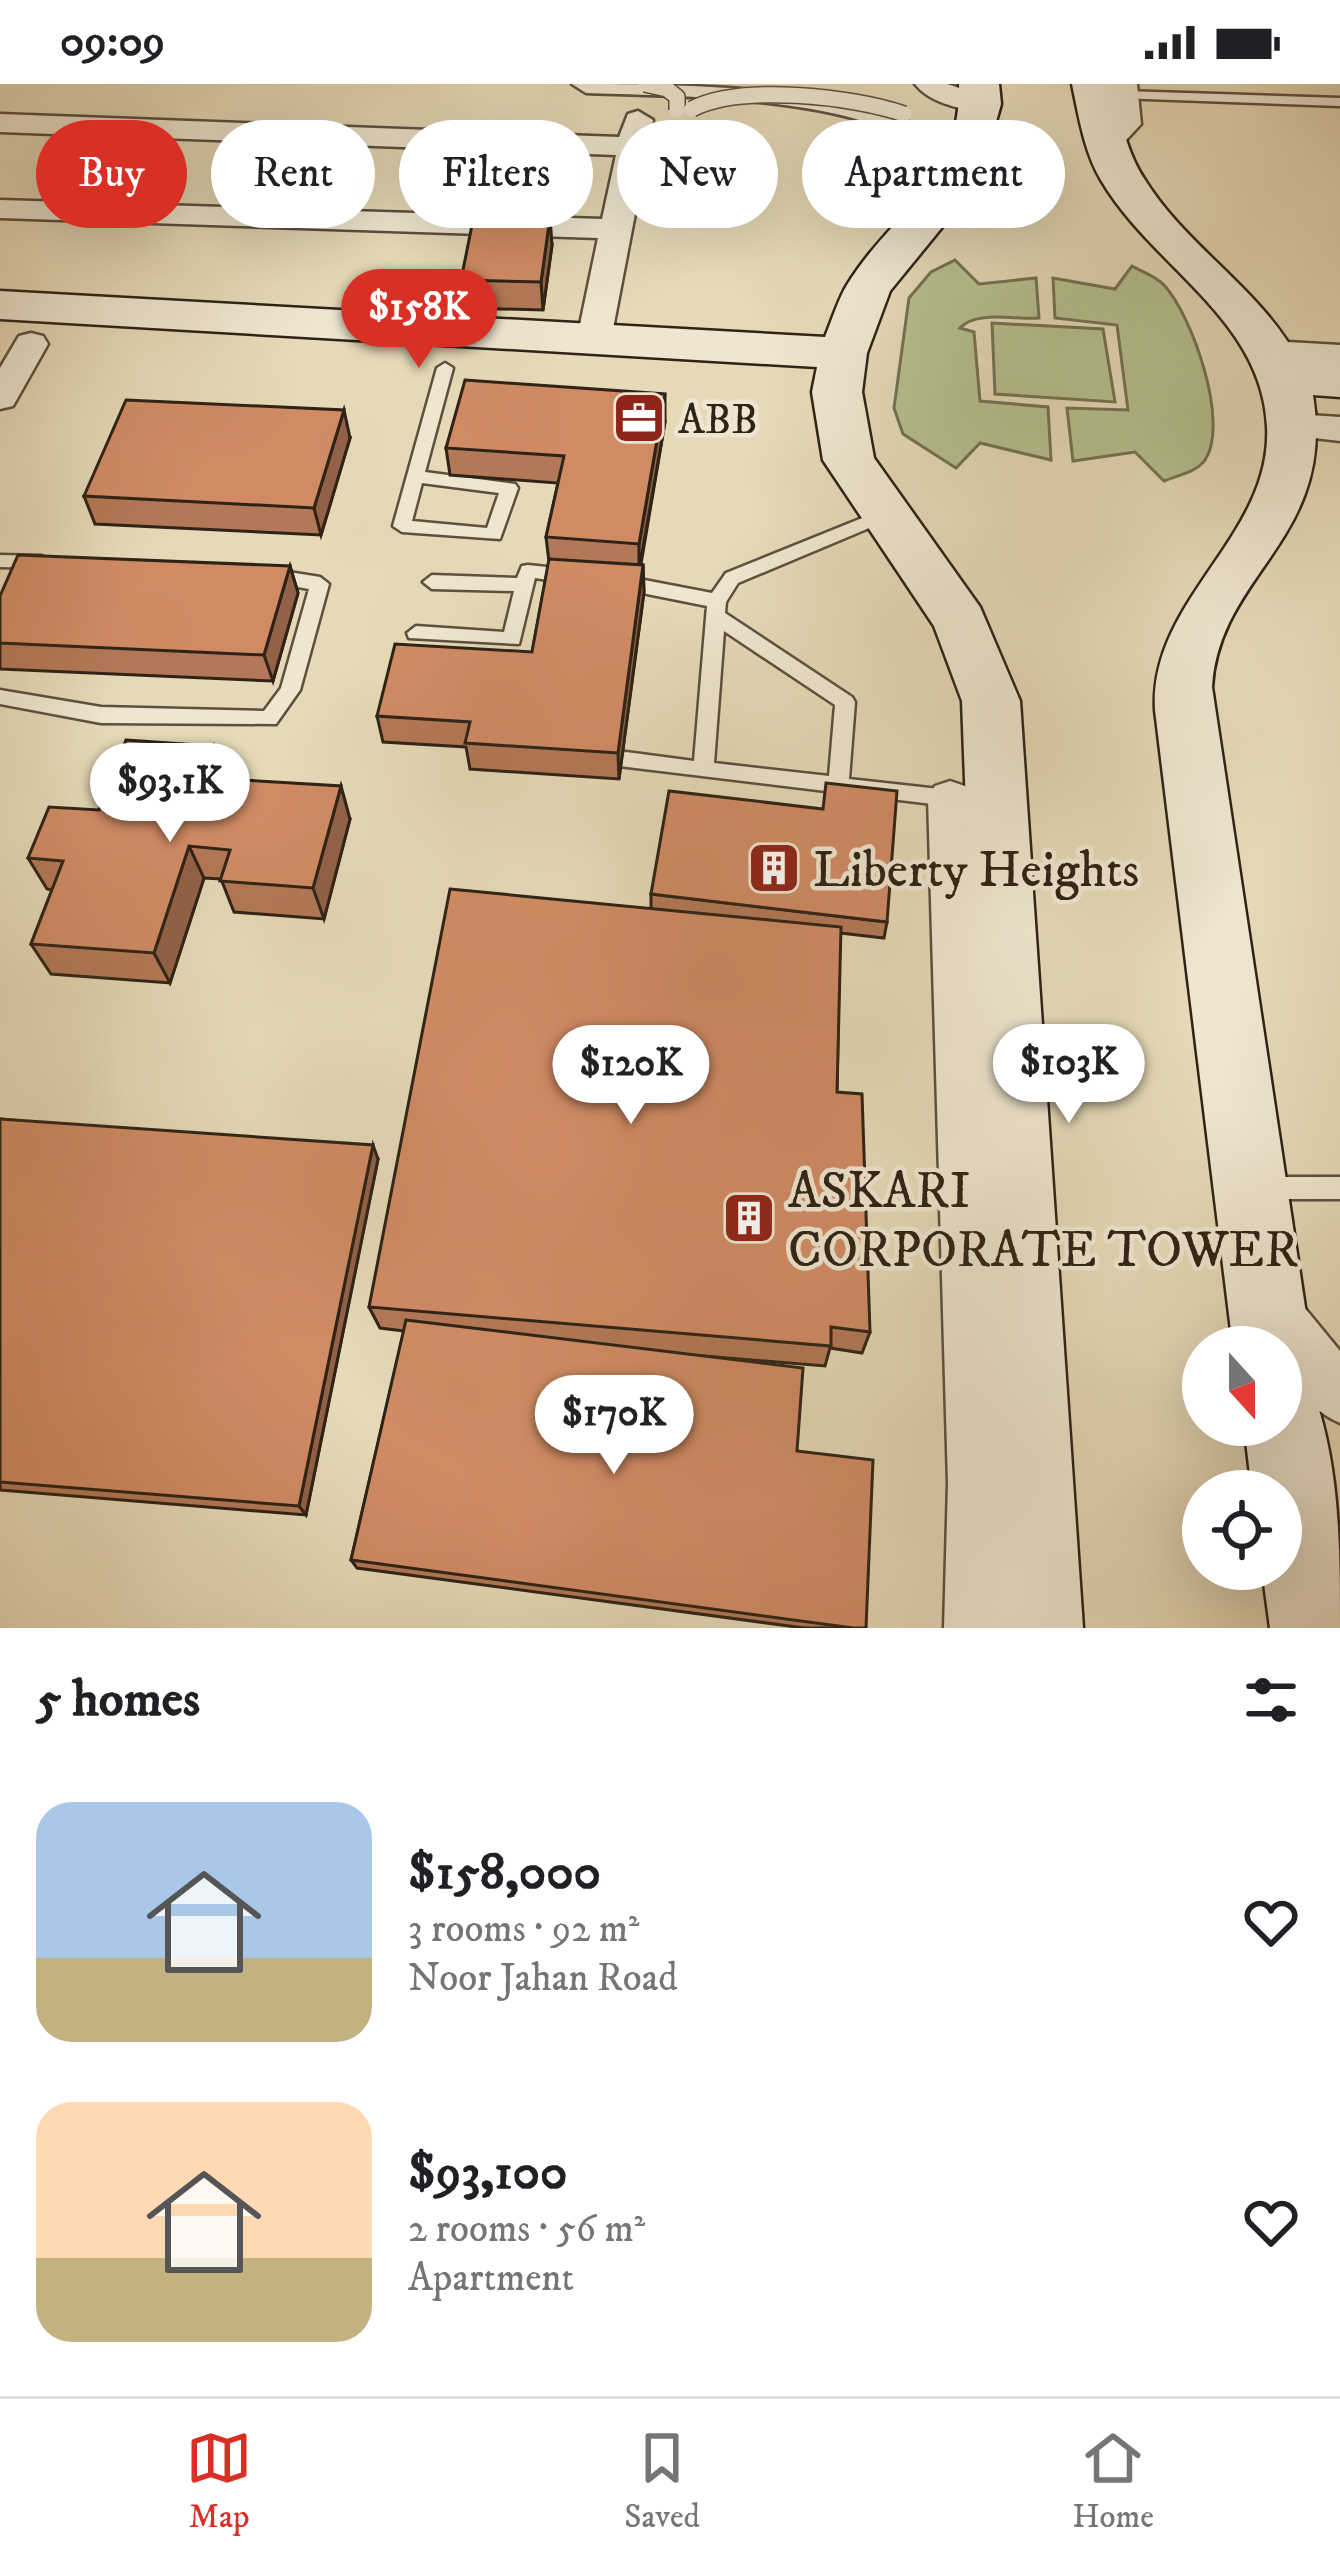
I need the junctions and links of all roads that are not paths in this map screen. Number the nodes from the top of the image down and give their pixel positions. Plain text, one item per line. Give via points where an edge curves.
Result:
1 (586, 84) edge
2 (929, 84) edge
3 (644, 86) edge
4 (1112, 88) edge
5 (979, 94) edge
6 (1340, 102) edge
7 (638, 120) edge
8 (892, 120) edge
9 (912, 120) edge
10 (0, 123) edge
11 (617, 146) edge
12 (0, 208) edge
13 (908, 228) edge
14 (619, 229) joint
15 (0, 305) edge
16 (594, 339) junction
17 (15, 343) edge
18 (1340, 356) edge
19 (445, 368) junction
20 (840, 372) junction
21 (1340, 381) edge
22 (1294, 397) edge
23 (0, 398) edge
24 (1340, 404) edge
25 (414, 476) junction
26 (887, 514) junction
27 (0, 561) edge
28 (68, 562) edge
29 (251, 574) edge
30 (432, 582) dead end
31 (525, 585) junction
32 (717, 608) junction
33 (416, 633) dead end
34 (0, 697) edge
35 (626, 760) edge
36 (704, 770) junction
37 (838, 787) junction
38 (975, 801) junction
39 (1247, 1188) junction
40 (1340, 1188) edge
41 (1269, 1325) edge
42 (1340, 1395) edge
43 (1287, 1446) edge
44 (975, 1628) edge
45 (1040, 1628) edge
46 (1313, 1628) edge

1 - 3 street
2 - 5 street
3 - 7 street
3 - 8 street
3 - 9 lane, bridge via 668,89 685,109 727,91 844,95
4 - 6 lane
4 - 22 main road via 1110,156 1154,223 1253,324
10 - 11 street
12 - 14 street
13 - 20 main road via 868,288
14 - 16 street
15 - 16 main road
16 - 20 main road
17 - 19 main road
17 - 23 street
18 - 22 street
19 - 20 main road
19 - 25 lane
20 - 26 main road via 850,460
21 - 22 main road
22 - 24 main road
22 - 39 main road via 1291,469 1270,523 1201,628 1184,674
25 - 25 lane via 403,526 494,535 509,488
26 - 32 lane via 732,578
26 - 38 main road via 960,621 991,701
27 - 28 lane
29 - 34 lane via 320,584 290,689 269,718 101,715
30 - 31 lane
31 - 32 lane via 528,571
31 - 33 lane via 512,639
32 - 36 lane
32 - 37 lane via 845,702
35 - 36 lane
36 - 37 lane
37 - 38 lane
38 - 44 street
38 - 45 main road
39 - 40 lane
39 - 41 main road
41 - 42 street
43 - 46 main road

